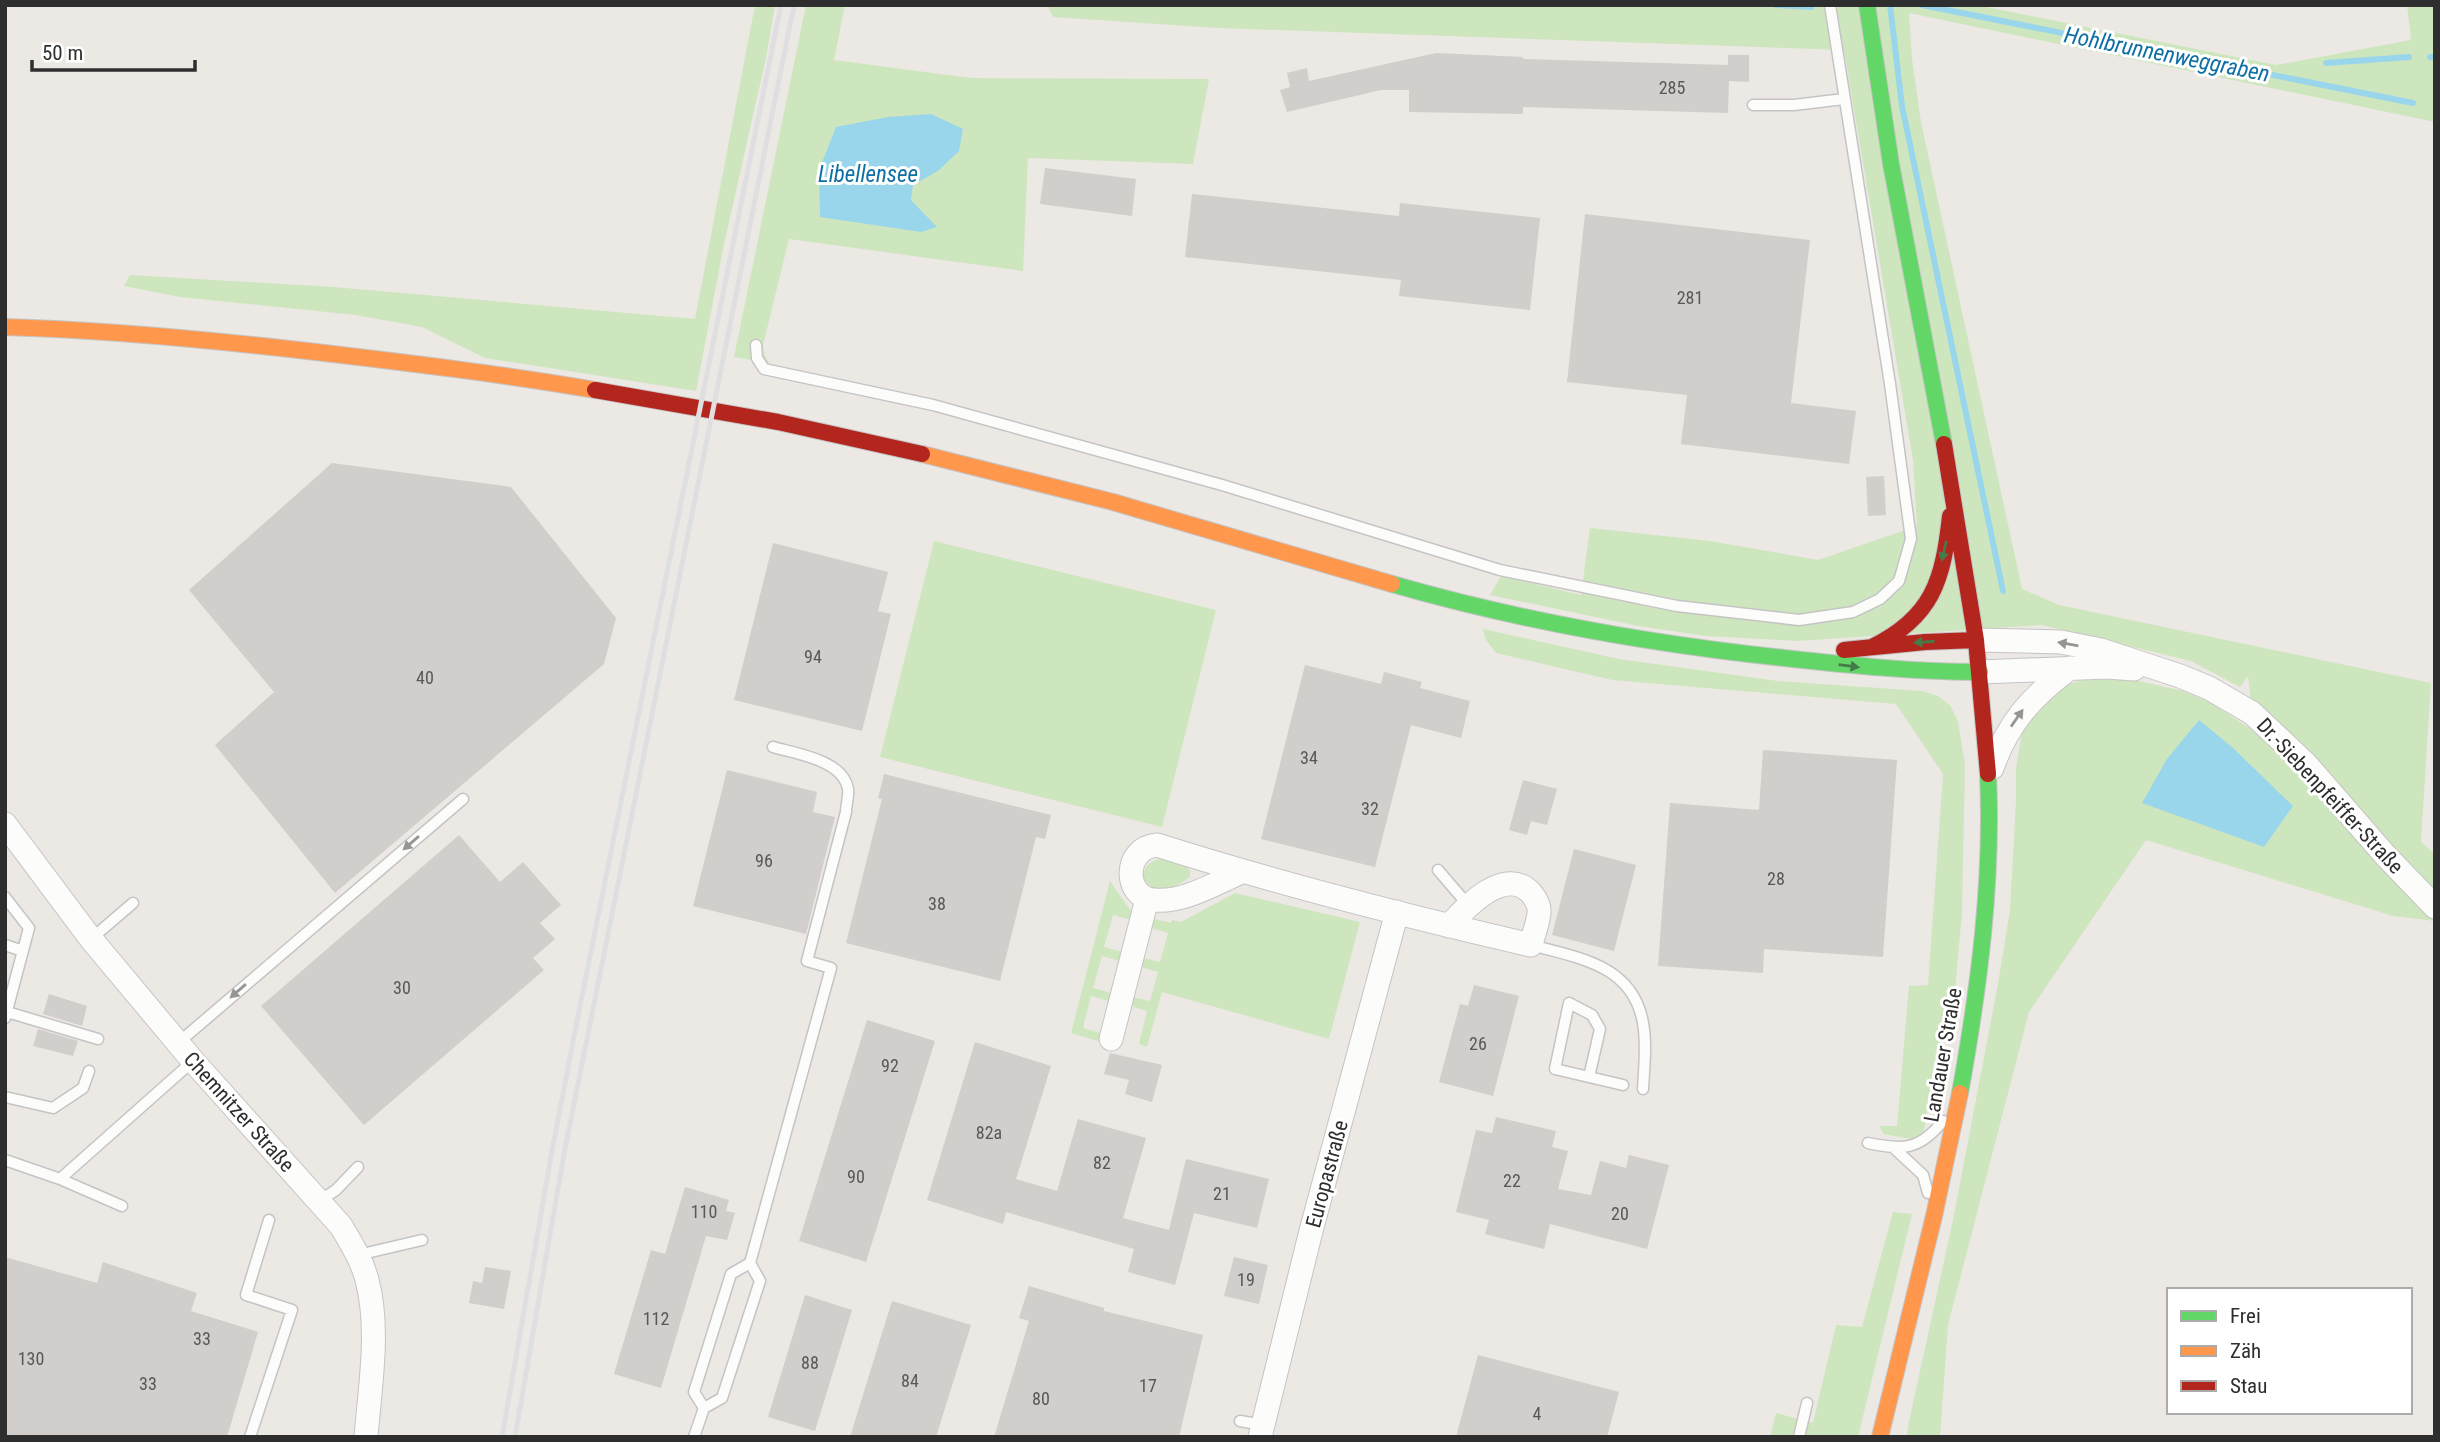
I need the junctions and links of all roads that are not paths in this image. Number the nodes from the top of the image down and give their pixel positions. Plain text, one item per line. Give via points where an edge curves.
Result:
1 (1830, 5) edge
2 (1867, 5) edge
3 (1844, 99) junction
4 (1753, 105) dead end
5 (5, 310) edge
6 (5, 327) edge
7 (114, 331) junction
8 (756, 345) dead end
9 (1951, 483) junction
10 (1976, 640) junction
11 (1872, 647) junction
12 (1782, 658) junction
13 (2070, 668) junction
14 (1980, 672) junction
15 (2180, 676) junction
16 (773, 747) dead end
17 (1988, 779) junction
18 (463, 799) dead end
19 (5, 824) edge
20 (1438, 870) dead end
21 (1242, 872) junction
22 (5, 897) edge
23 (1147, 899) junction
24 (133, 903) dead end
25 (1468, 905) junction
26 (2435, 907) edge
27 (1397, 912) junction
28 (1448, 926) junction
29 (91, 939) junction
30 (5, 945) edge
31 (1531, 945) junction
32 (23, 951) junction
33 (6, 1015) edge
34 (1111, 1039) dead end
35 (98, 1040) dead end
36 (178, 1043) junction
37 (193, 1061) junction
38 (89, 1071) dead end
39 (1589, 1077) junction
40 (1623, 1085) dead end
41 (1643, 1089) dead end
42 (5, 1097) edge
43 (1957, 1098) junction
44 (1868, 1143) dead end
45 (1895, 1149) junction
46 (5, 1160) edge
47 (358, 1167) dead end
48 (60, 1179) junction
49 (319, 1201) junction
50 (122, 1206) dead end
51 (269, 1220) dead end
52 (1931, 1230) junction
53 (422, 1240) dead end
54 (358, 1255) junction
55 (750, 1263) junction
56 (1807, 1403) dead end
57 (704, 1408) junction
58 (1240, 1421) dead end
59 (1261, 1431) edge
60 (250, 1437) edge
61 (366, 1437) edge
62 (694, 1437) edge
63 (1799, 1437) edge
64 (1880, 1437) edge

1 - 3 lane
2 - 9 main road via 1880,103
3 - 4 lane
3 - 8 lane via 1911,539 1899,581 1880,599 1853,612 1799,620 1690,607 1500,570 1222,485 933,405 764,369
5 - 7 main road
6 - 7 main road
7 - 12 main road via 421,363 737,414 1065,488 1511,616 1628,640
9 - 10 main road, Landauer Straße
9 -> 11 main road via 1945,550 1924,607 1913,622
10 -> 11 main road
10 - 14 main road, Landauer Straße
15 -> 10 street, Dr.-Siebenpfeiffer-Straße via 2141,661 2061,642
11 - 12 main road
12 -> 14 main road via 1929,673
13 - 14 street, Dr.-Siebenpfeiffer-Straße
13 - 15 street, Dr.-Siebenpfeiffer-Straße via 2107,667
17 -> 13 street via 2018,716 2041,689
14 - 17 main road, Landauer Straße
15 - 26 street, Dr.-Siebenpfeiffer-Straße via 2252,713 2306,764
16 - 55 lane via 838,771 848,789 807,961 831,968
17 - 43 main road, Landauer Straße via 1987,893
18 -> 36 lane
19 - 29 street, Chemnitzer Straße
20 - 25 lane
21 - 23 street via 1175,899
21 - 23 street via 1157,845 1146,846 1132,864 1131,877
21 - 27 street
22 - 32 lane via 29,928
23 - 34 street
24 - 29 lane
25 - 28 street
25 - 31 street via 1494,887 1513,884 1528,890 1539,911
27 - 28 street
27 - 59 street, Europastraße
28 - 31 street
29 - 36 street, Chemnitzer Straße
30 - 32 lane
31 - 41 lane via 1586,960 1618,977 1637,1002 1643,1023
32 - 33 lane
33 - 35 lane
36 - 37 street, Chemnitzer Straße
37 - 48 lane
37 - 49 street, Chemnitzer Straße
38 - 42 lane via 83,1088 53,1108
39 - 39 lane via 1600,1029 1592,1015 1569,1003 1555,1069
39 - 40 lane
43 - 45 lane via 1926,1138
43 - 52 main road, Landauer Straße
44 - 45 lane
45 - 52 lane via 1923,1175
46 - 48 lane
47 - 49 lane
48 - 50 lane
49 - 54 street, Chemnitzer Straße
51 - 60 lane via 246,1295 292,1310
52 - 64 main road, Landauer Straße
53 - 54 lane
54 - 61 street, Chemnitzer Straße via 371,1300
55 - 57 lane via 760,1281 722,1398
55 - 57 lane via 731,1274 694,1392
56 - 63 lane
57 - 62 lane
58 - 59 lane

